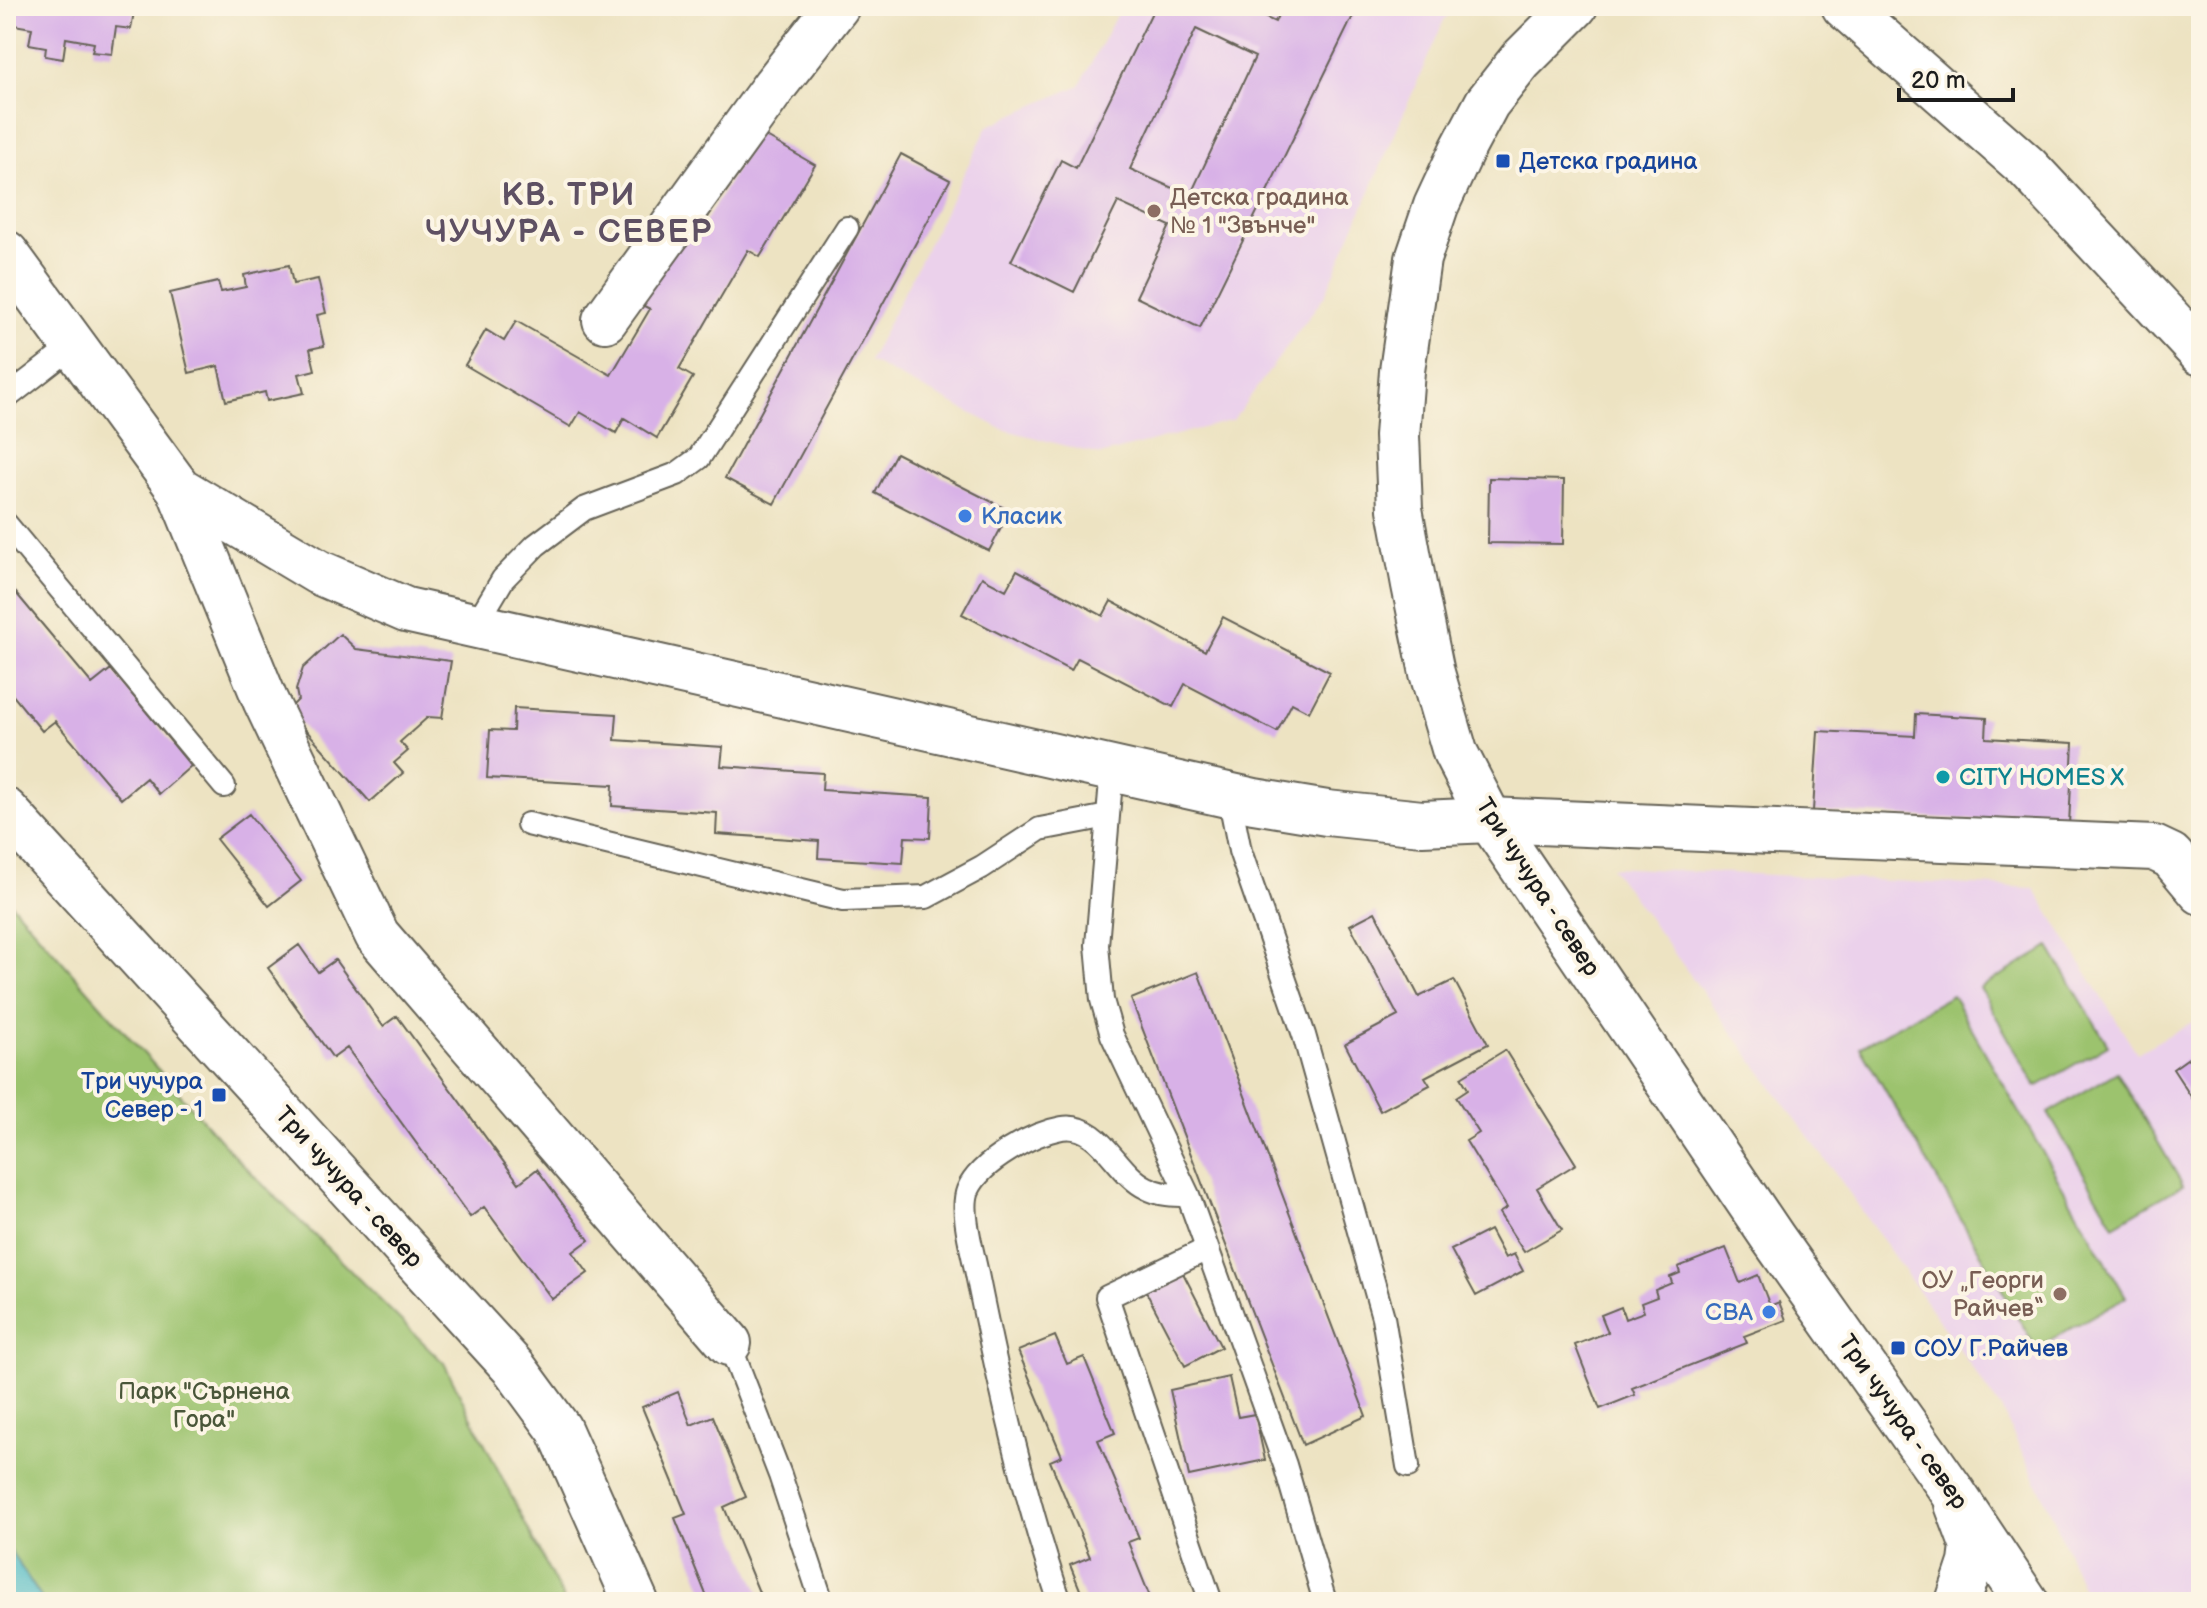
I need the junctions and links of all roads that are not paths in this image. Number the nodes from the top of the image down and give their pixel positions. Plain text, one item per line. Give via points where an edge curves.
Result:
1 (837, 6) edge
2 (1575, 6) edge
3 (1844, 6) edge
4 (847, 228) dead end
5 (6, 253) edge
6 (605, 320) dead end
7 (73, 346) junction
8 (2201, 353) edge
9 (6, 398) edge
10 (179, 489) junction
11 (6, 524) edge
12 (475, 626) junction
13 (1112, 769) junction
14 (224, 786) dead end
15 (1229, 795) junction
16 (6, 811) edge
17 (1108, 816) junction
18 (1490, 820) junction
19 (528, 824) dead end
20 (2201, 892) edge
21 (1188, 1195) junction
22 (1207, 1249) junction
23 (729, 1343) joint
24 (1408, 1466) dead end
25 (1952, 1491) junction
26 (636, 1602) edge
27 (822, 1602) edge
28 (1060, 1602) edge
29 (1211, 1602) edge
30 (1325, 1602) edge
31 (1958, 1602) edge
32 (2026, 1602) edge

1 - 6 street
2 - 18 street, Три чучура - север via 1487,103 1462,150 1418,259 1402,371 1397,436 1400,509 1414,585 1455,752
3 - 8 street via 2027,167
4 - 12 lane via 699,458 677,474 584,509 536,545 503,579
5 - 7 street
7 - 9 lane
7 - 10 street
10 - 12 street via 318,572 406,610
10 - 23 street via 265,700 377,935
11 - 14 lane
12 - 13 street
13 - 15 street
13 - 17 lane
15 - 18 street via 1422,823
15 - 24 lane via 1240,851 1304,1035 1383,1317
16 - 26 street, Три чучура - север via 515,1369 559,1429
17 - 19 lane via 1040,829 926,897 843,900
17 - 21 lane via 1097,945 1102,1000 1112,1035
18 - 20 street via 2154,848 2171,856
18 - 25 street, Три чучура - север
21 - 22 lane
21 - 28 lane via 1145,1188 1085,1130 1064,1127 1009,1151 980,1173 967,1192 967,1220 990,1339
22 - 29 lane via 1107,1297
22 - 30 lane via 1285,1465
23 - 27 lane
25 - 31 street via 1973,1547
25 - 32 street, Три чучура - север

